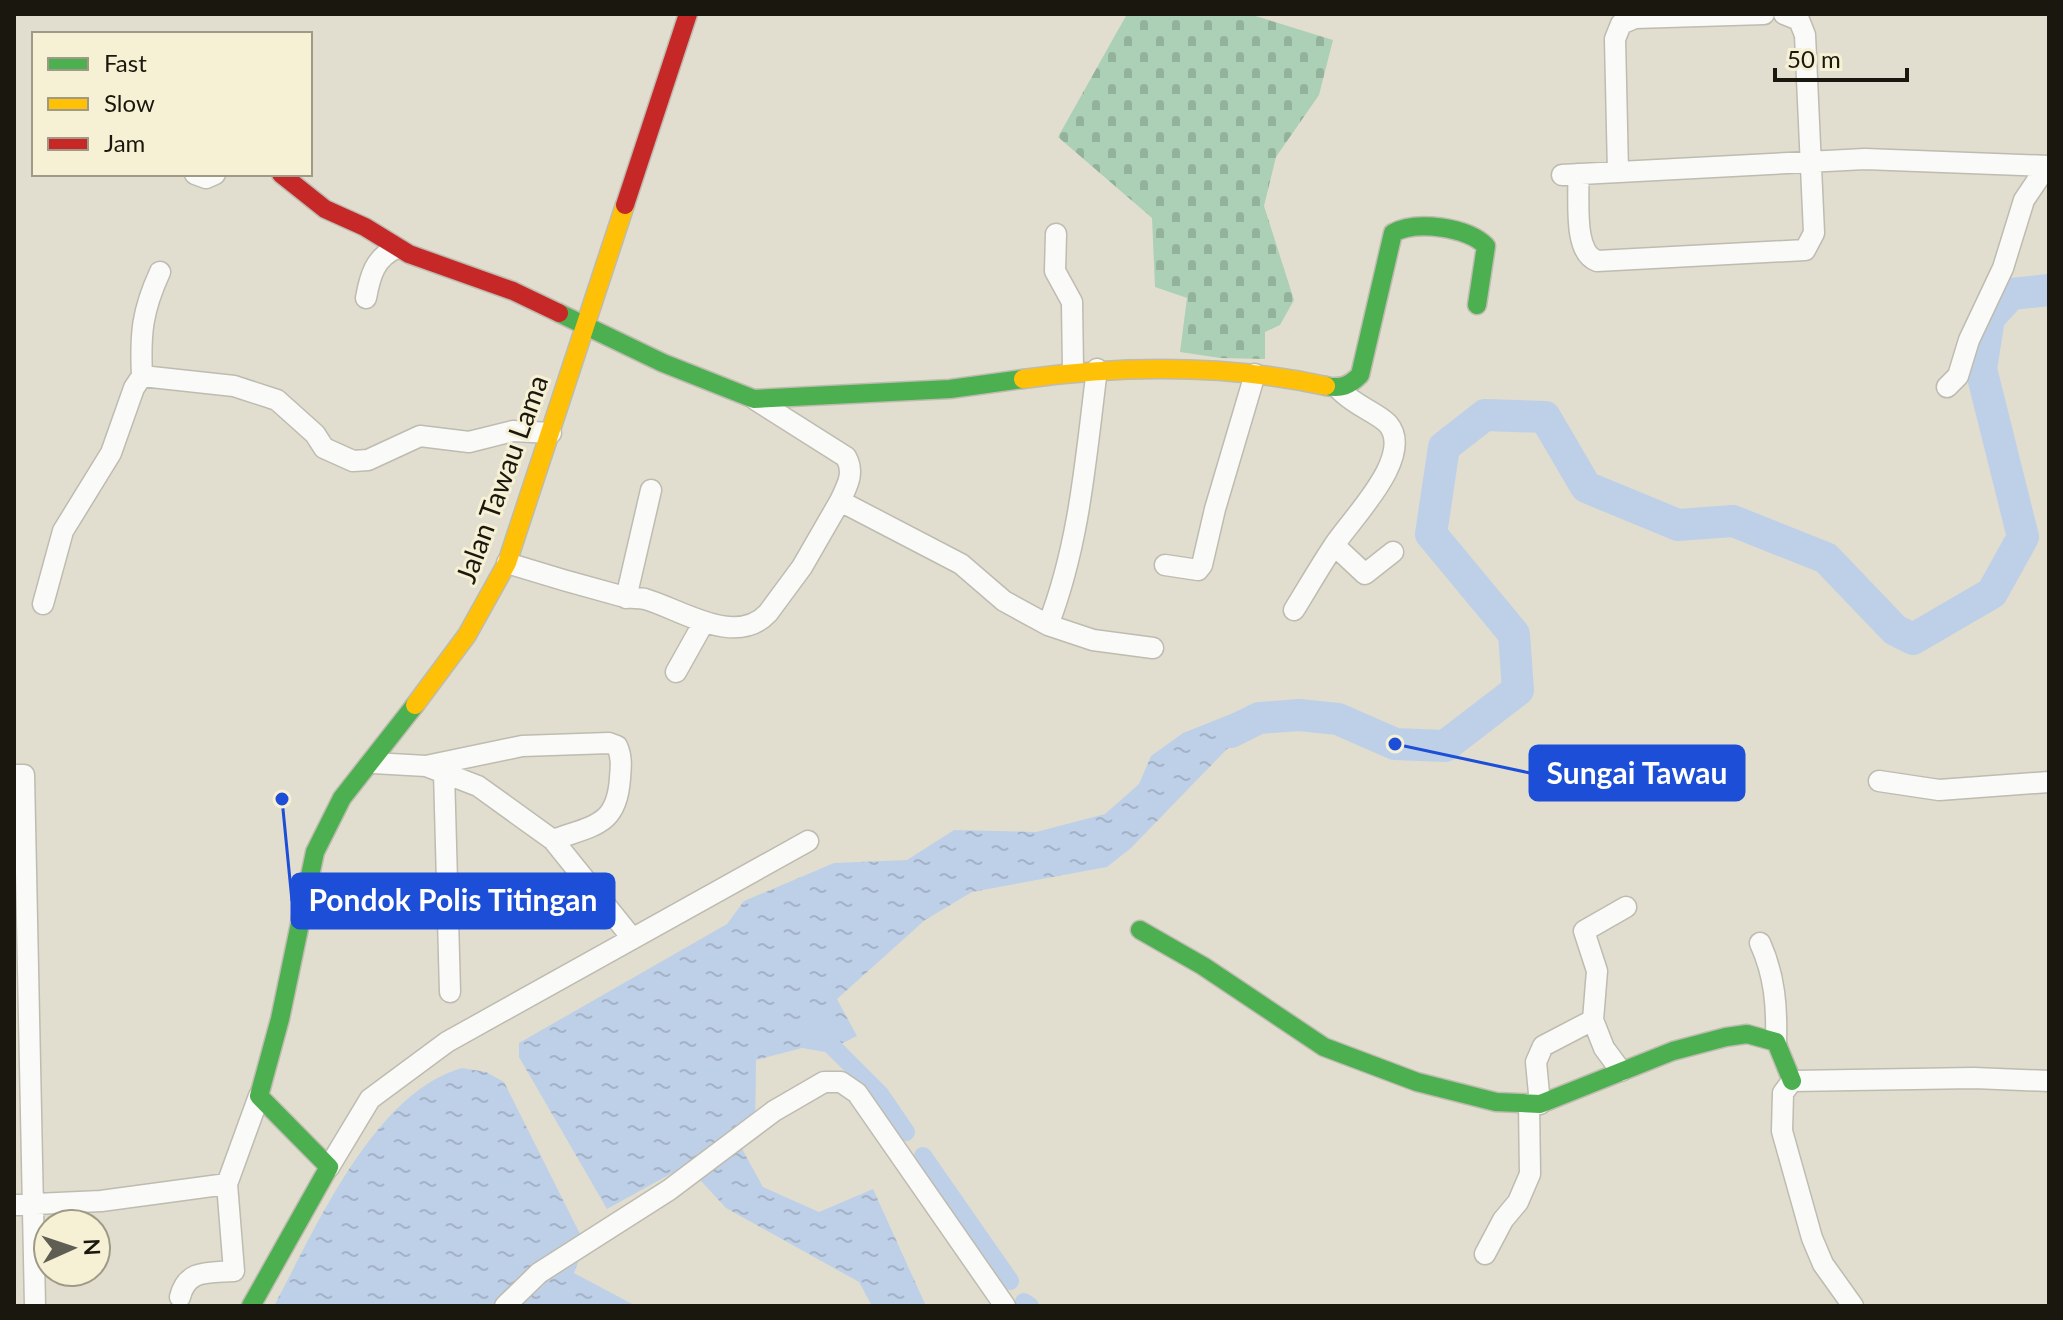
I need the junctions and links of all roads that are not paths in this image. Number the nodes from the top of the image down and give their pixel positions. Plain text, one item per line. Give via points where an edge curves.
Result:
1 (688, 14) edge
2 (1764, 14) edge
3 (1784, 14) edge
4 (1811, 162) junction
5 (2048, 166) edge
6 (1618, 172) junction
7 (284, 176) edge
8 (1056, 234) dead end
9 (397, 248) junction
10 (160, 272) dead end
11 (366, 298) dead end
12 (1477, 305) dead end
13 (585, 325) junction
14 (1097, 369) junction
15 (1073, 370) junction
16 (1255, 374) junction
17 (142, 376) junction
18 (1947, 387) dead end
19 (1338, 388) junction
20 (754, 399) junction
21 (551, 433) junction
22 (651, 490) dead end
23 (840, 501) junction
24 (1334, 545) junction
25 (1393, 552) dead end
26 (507, 563) junction
27 (1165, 565) dead end
28 (626, 598) junction
29 (43, 604) dead end
30 (1294, 610) dead end
31 (704, 622) junction
32 (1048, 625) junction
33 (1153, 648) dead end
34 (676, 672) dead end
35 (373, 763) junction
36 (435, 769) junction
37 (14, 775) edge
38 (1879, 781) dead end
39 (2049, 782) edge
40 (553, 840) junction
41 (808, 841) dead end
42 (1626, 907) dead end
43 (1140, 930) dead end
44 (632, 938) junction
45 (1760, 943) dead end
46 (450, 992) dead end
47 (22, 1007) edge
48 (1593, 1020) junction
49 (1776, 1042) junction
50 (1621, 1071) junction
51 (1792, 1081) junction
52 (2049, 1081) edge
53 (259, 1096) junction
54 (1534, 1104) junction
55 (329, 1167) junction
56 (227, 1184) junction
57 (24, 1205) edge
58 (1485, 1254) dead end
59 (180, 1297) dead end
60 (508, 1303) edge
61 (35, 1306) edge
62 (251, 1306) edge
63 (1005, 1306) edge
64 (1853, 1306) edge

1 - 13 street, Jalan Tawau Lama
2 - 6 street via 1635,18 1621,24 1615,39
3 - 4 street via 1799,20 1805,35
4 - 5 street
4 - 6 street
4 - 6 street via 1813,240 1805,250 1590,258 1582,247 1570,175
5 - 18 street via 2024,200 2003,268 1958,376
7 - 9 street via 325,209
8 - 15 street via 1055,271 1072,302
9 - 11 street via 376,264
9 - 13 street via 513,291
10 - 17 street via 140,328
12 - 19 street via 1486,246 1418,223 1405,224 1393,233 1360,375
13 - 20 street
13 - 21 street, Jalan Tawau Lama
14 - 15 street
14 - 16 street via 1183,367
14 - 32 street via 1074,540
15 - 20 street via 950,389
16 - 19 street
16 - 27 street via 1202,565 1198,570
17 - 21 street via 234,386 277,400 324,448 353,461 384,454 420,436 469,442 513,431
17 - 29 street via 111,453 63,531
19 - 24 street via 1388,425 1394,437 1384,479
20 - 23 street via 846,457 850,478
21 - 26 street, Jalan Tawau Lama
22 - 28 street
23 - 31 street via 802,567 762,620 744,626
23 - 32 street via 961,564 1004,601
24 - 25 street via 1365,574
24 - 30 street
26 - 28 street
26 - 35 street, Jalan Tawau Lama via 467,635
28 - 31 street via 648,600
31 - 34 street
32 - 33 street via 1093,640
35 - 36 street
35 - 53 street, Jalan Tawau Lama via 342,798 315,852
36 - 40 street via 478,786
36 - 40 street via 522,746 617,746 621,757 615,810 606,819
36 - 46 street
37 - 47 street via 24,775
38 - 39 street via 1939,790
40 - 44 street
41 - 44 street
42 - 48 street via 1584,931 1597,971
43 - 54 street via 1324,1047 1448,1091
44 - 55 street via 402,1072 370,1099
45 - 49 street via 1777,1004
47 - 57 street
48 - 50 street
48 - 54 street via 1538,1053
49 - 50 street via 1747,1034 1726,1037
49 - 51 street
50 - 54 street via 1570,1095
51 - 52 street
51 - 64 street via 1783,1093 1782,1131 1812,1238 1823,1264
53 - 55 street
53 - 56 street
54 - 58 street via 1530,1174
55 - 62 street
56 - 57 street
56 - 59 street via 234,1271 194,1275 186,1280
57 - 61 street
60 - 63 street via 539,1273 739,1138 824,1082 841,1082 857,1093

